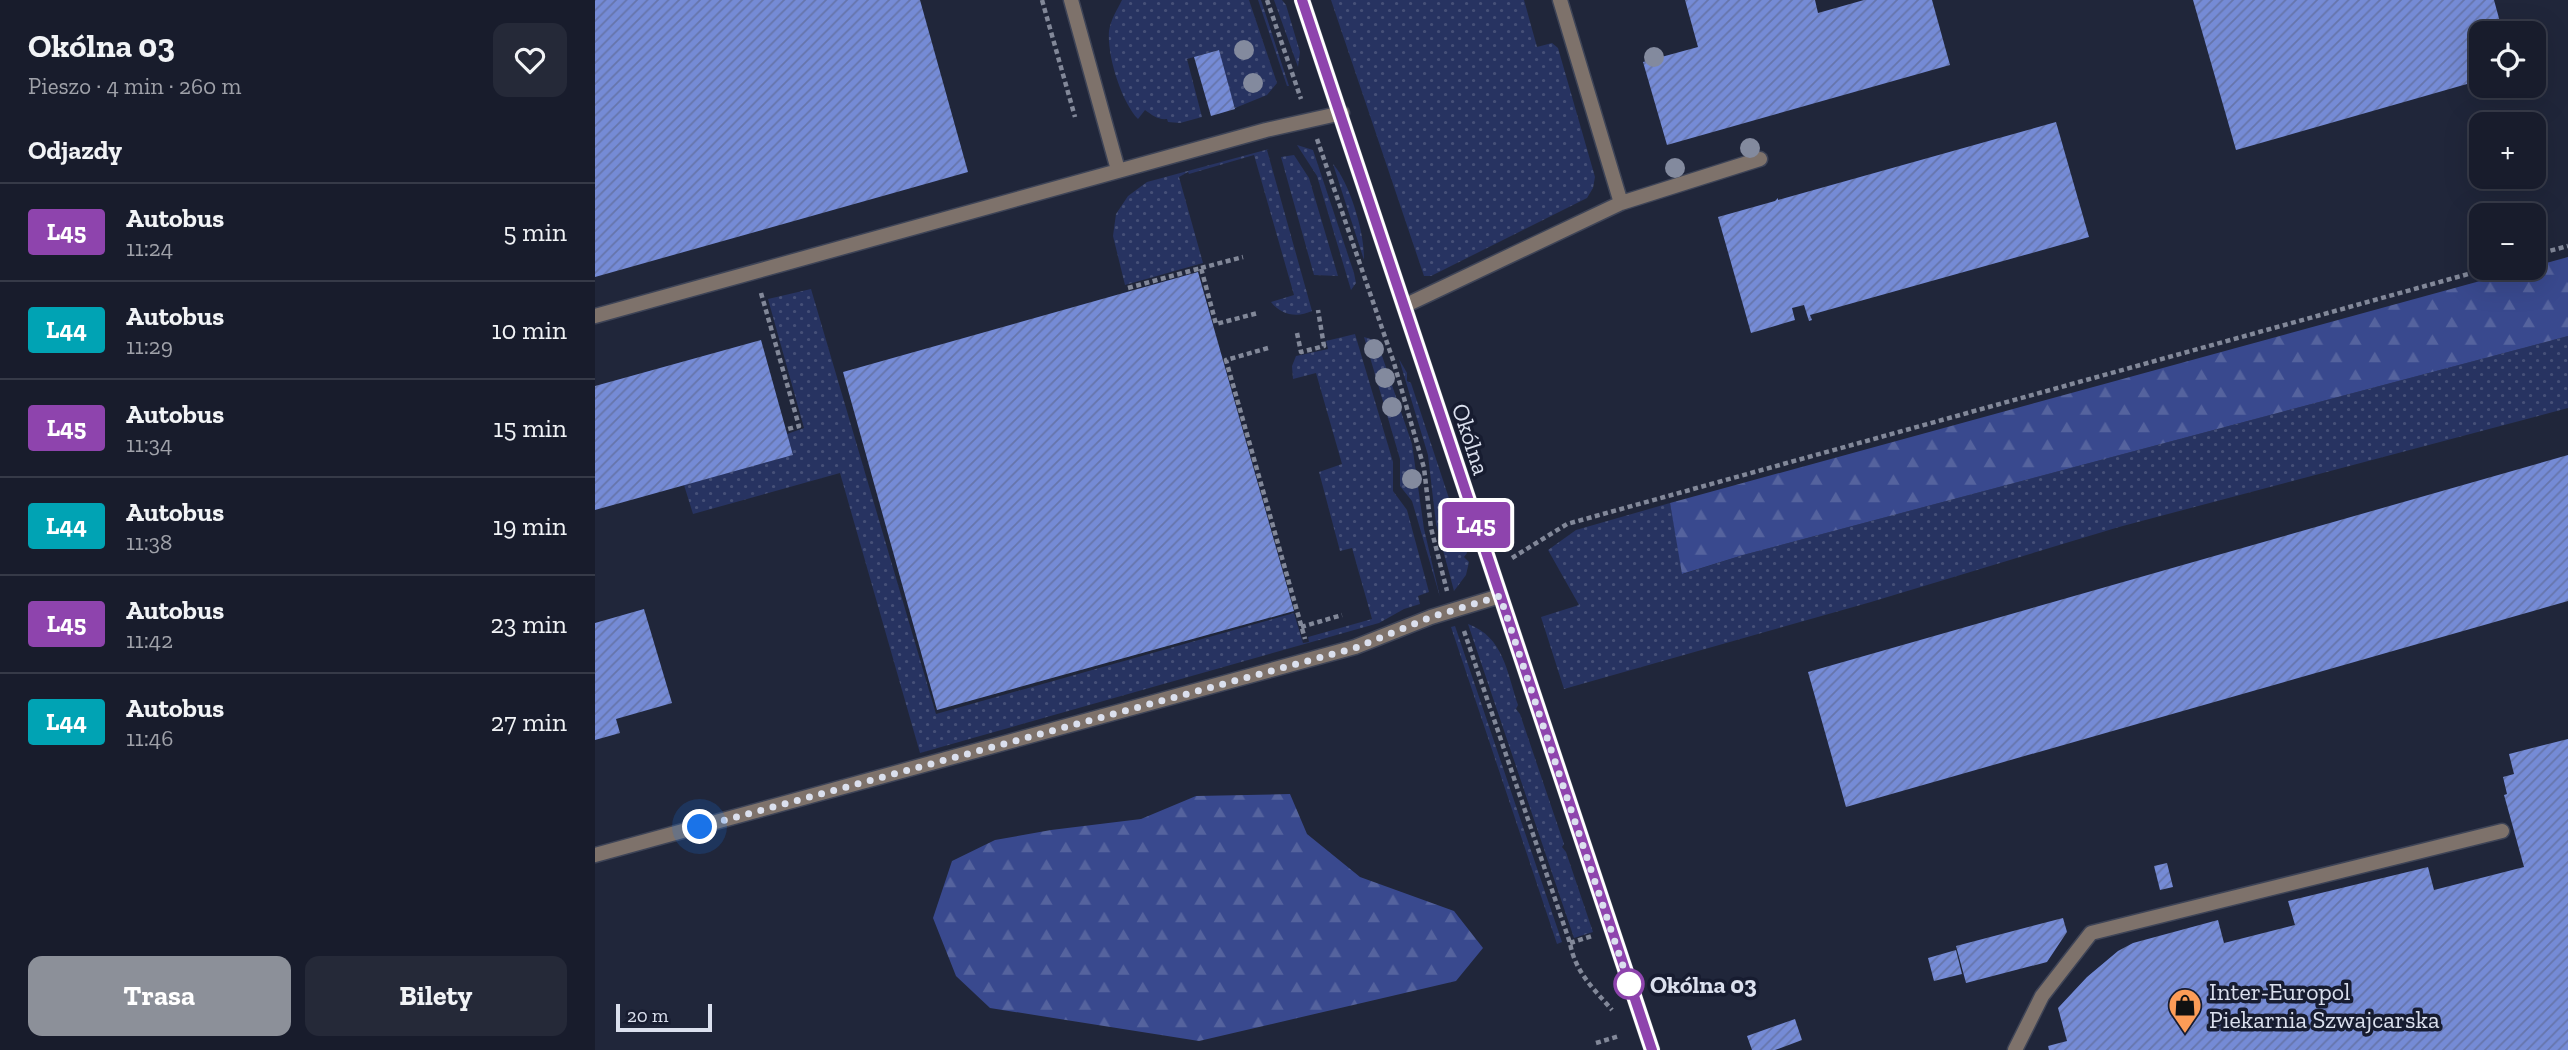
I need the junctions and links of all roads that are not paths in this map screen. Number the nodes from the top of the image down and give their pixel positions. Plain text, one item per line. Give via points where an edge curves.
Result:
1 (1071, 0) edge
2 (1302, 0) edge
3 (1560, 0) edge
4 (1342, 113) junction
5 (1761, 159) dead end
6 (1118, 170) junction
7 (1621, 203) junction
8 (1404, 306) junction
9 (595, 316) edge
10 (1500, 596) junction
11 (2502, 831) dead end
12 (595, 855) edge
13 (1652, 1050) edge
14 (2015, 1050) edge

1 - 6 street
2 - 4 street, Okólna
3 - 7 street
4 - 6 street
4 - 8 street, Okólna
5 - 7 street
6 - 9 street
7 - 8 street
8 - 10 street, Okólna
10 - 12 street via 1431,617 1355,648
10 - 13 street, Okólna
11 - 14 street via 2091,933 2042,996

